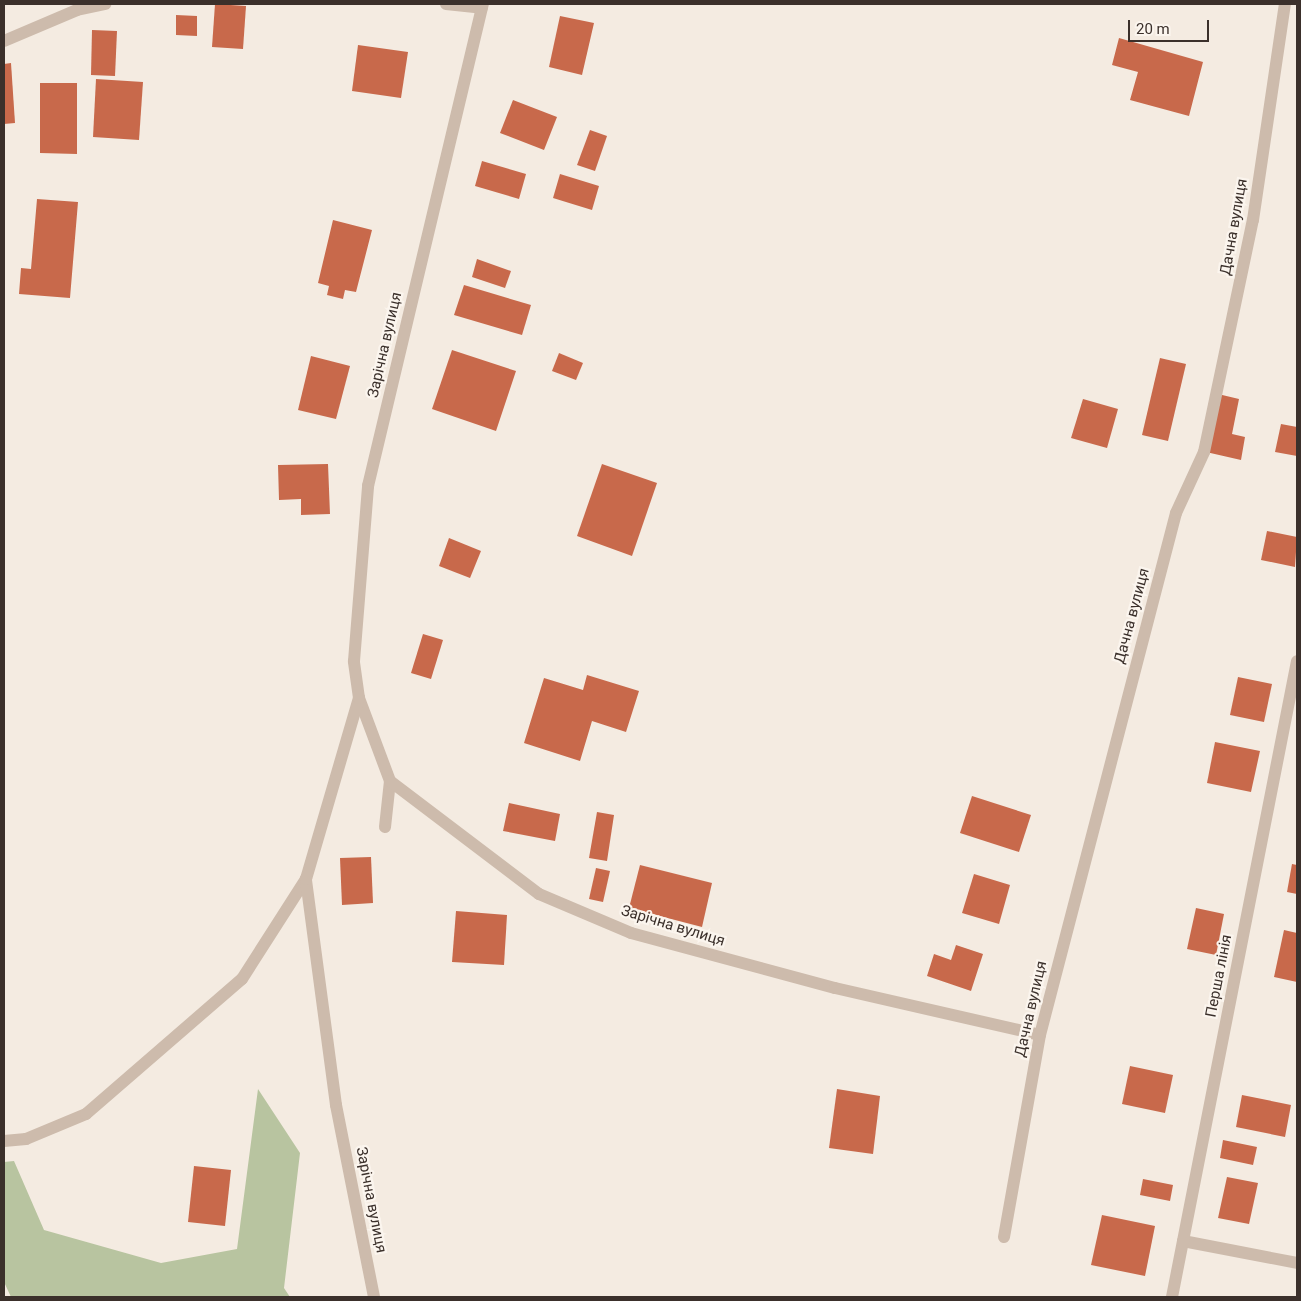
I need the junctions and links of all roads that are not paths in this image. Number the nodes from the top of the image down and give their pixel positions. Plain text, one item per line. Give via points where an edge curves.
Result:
1 (105, 4) edge
2 (446, 4) edge
3 (1285, 4) edge
4 (482, 6) edge
5 (4, 41) edge
6 (1297, 661) edge
7 (359, 698) junction
8 (390, 781) junction
9 (385, 827) dead end
10 (306, 879) junction
11 (1040, 1035) junction
12 (4, 1141) edge
13 (1004, 1237) dead end
14 (1183, 1241) junction
15 (1297, 1263) edge
16 (374, 1297) edge
17 (1172, 1297) edge

1 - 5 street via 76,10
2 - 4 street
3 - 11 street, Дачна вулиця via 1253,220 1204,452 1176,513
4 - 7 street, Зарічна вулиця via 368,486 354,661
6 - 14 street, Перша лінія
7 - 8 street, Зарічна вулиця
7 - 10 street, Зарічна вулиця
8 - 9 street
8 - 11 street, Зарічна вулиця via 539,894 631,933 835,988
10 - 12 street via 242,979 86,1114 26,1140
10 - 16 street, Зарічна вулиця via 336,1105
11 - 13 street, Дачна вулиця
14 - 15 street
14 - 17 street, Перша лінія

